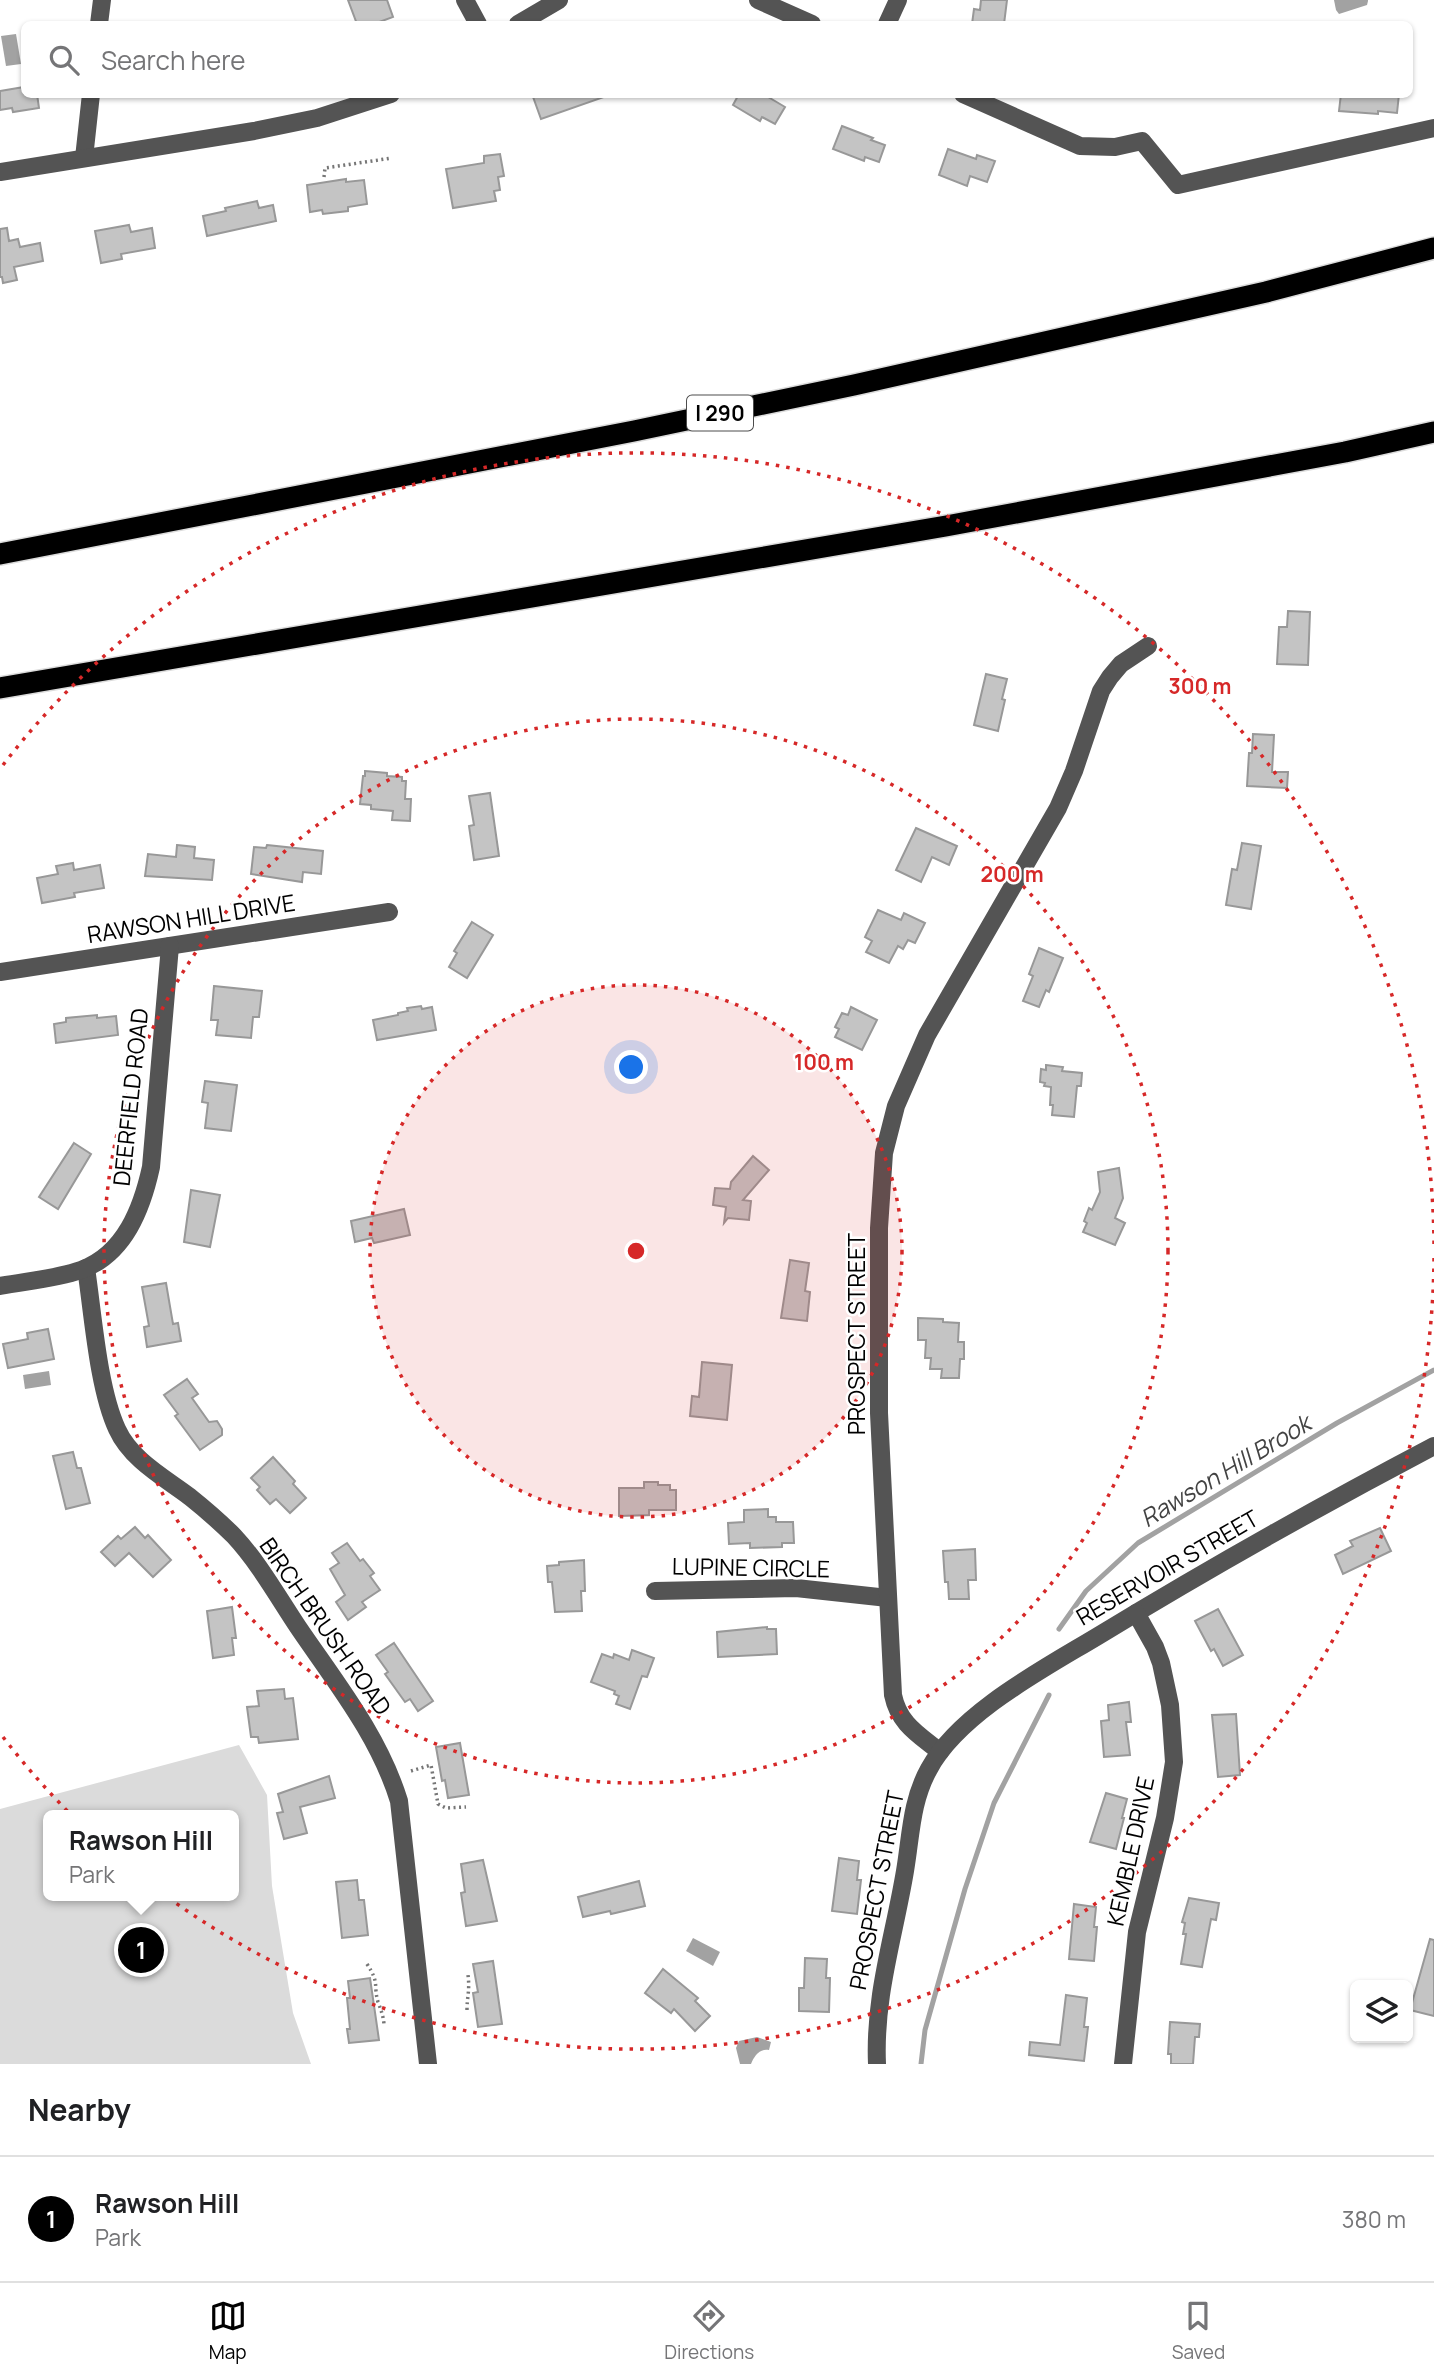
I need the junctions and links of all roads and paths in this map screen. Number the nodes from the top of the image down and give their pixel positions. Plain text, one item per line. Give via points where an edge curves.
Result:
1 (102, 0) edge
2 (465, 0) edge
3 (559, 0) edge
4 (758, 0) edge
5 (898, 0) edge
6 (99, 21) edge
7 (476, 21) edge
8 (523, 21) edge
9 (805, 21) edge
10 (888, 21) edge
11 (90, 98) edge
12 (380, 98) edge
13 (972, 98) edge
14 (1434, 128) edge
15 (83, 158) junction
16 (392, 159) dead end
17 (0, 172) edge
18 (324, 177) dead end
19 (1434, 248) edge
20 (1434, 432) edge
21 (0, 554) edge
22 (1148, 646) dead end
23 (0, 688) edge
24 (389, 912) dead end
25 (170, 946) junction
26 (0, 972) edge
27 (86, 1268) junction
28 (0, 1286) edge
29 (1434, 1446) edge
30 (655, 1591) dead end
31 (888, 1598) junction
32 (1136, 1613) junction
33 (940, 1752) junction
34 (411, 1771) dead end
35 (466, 1807) dead end
36 (367, 1964) dead end
37 (468, 1975) dead end
38 (467, 2010) dead end
39 (384, 2024) dead end
40 (428, 2064) edge
41 (877, 2064) edge
42 (1124, 2064) edge

1 - 6 street
2 - 7 street
3 - 8 street
4 - 9 street
5 - 10 street
11 - 15 street
12 - 15 street via 275,127
13 - 14 street via 1080,146 1115,147 1142,141 1178,186
15 - 17 street
16 - 18 path via 325,168
19 - 21 highway, I 290 via 1266,292 854,385
20 - 23 highway via 946,526
22 - 31 street, PROSPECT STREET via 1121,664 1101,691 1058,808 927,1035 889,1129 882,1178 878,1321
24 - 25 street, RAWSON HILL DRIVE
25 - 26 street, RAWSON HILL DRIVE
25 - 27 street, DEERFIELD ROAD via 145,1194 125,1233 106,1255
27 - 28 street, DEERFIELD ROAD
27 - 40 street, BIRCH BRUSH ROAD via 107,1398 126,1445 234,1537 373,1737 389,1770 399,1801
29 - 32 street, RESERVOIR STREET
30 - 31 street, LUPINE CIRCLE via 796,1588
31 - 33 street, PROSPECT STREET via 895,1706 903,1722
32 - 33 street, RESERVOIR STREET via 997,1700
32 - 42 street, KEMBLE DRIVE via 1161,1662 1174,1762 1137,1932
33 - 41 street, PROSPECT STREET via 921,1786 911,1823 881,1985
34 - 35 path via 431,1765 438,1804
36 - 39 path via 376,1978
37 - 38 path

